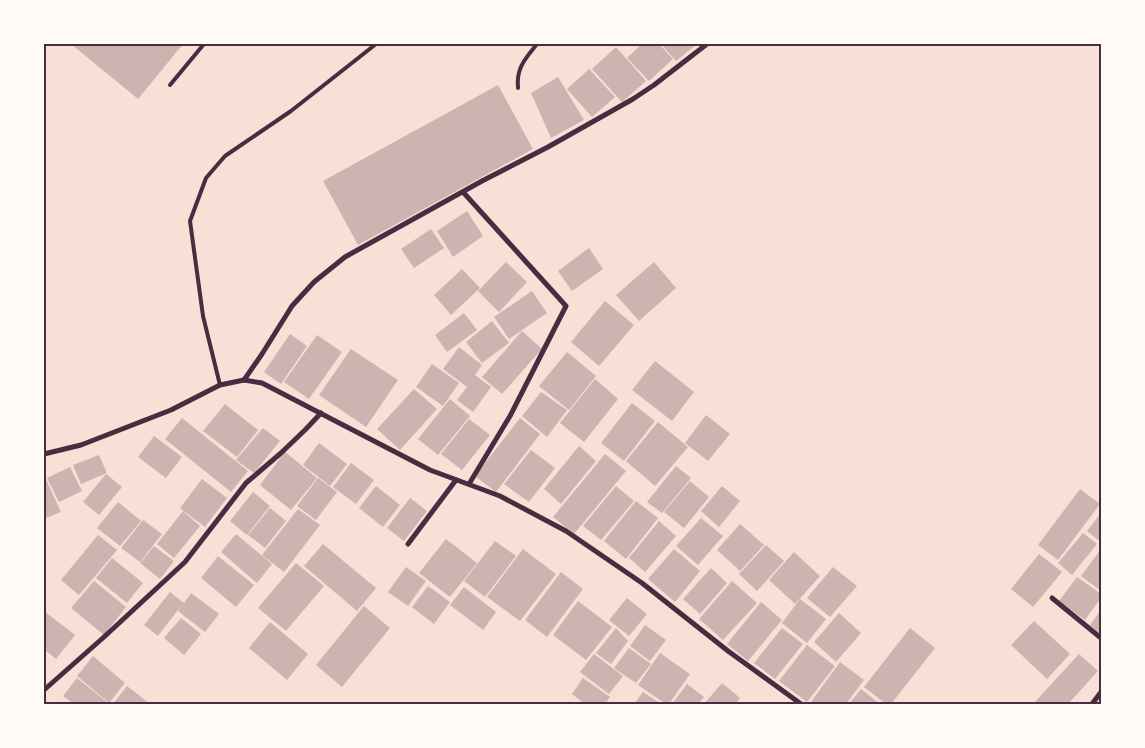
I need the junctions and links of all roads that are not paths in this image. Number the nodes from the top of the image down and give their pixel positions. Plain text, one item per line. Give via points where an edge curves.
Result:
1 (204, 44) edge
2 (376, 44) edge
3 (537, 44) edge
4 (707, 44) edge
5 (170, 86) dead end
6 (518, 88) dead end
7 (463, 192) junction
8 (244, 380) junction
9 (220, 385) junction
10 (321, 412) junction
11 (44, 454) edge
12 (456, 480) junction
13 (469, 484) junction
14 (408, 544) dead end
15 (1052, 598) dead end
16 (1101, 638) edge
17 (44, 690) edge
18 (1101, 692) edge
19 (801, 704) edge
20 (1092, 704) edge

1 - 5 lane
2 - 9 lane via 291,111 225,156 206,178 190,221 202,316
3 - 6 lane via 522,64 517,78
4 - 7 street via 633,99
7 - 8 street via 345,256 314,282 292,306
7 - 13 street via 566,306 510,416
8 - 9 street
8 - 10 street via 262,382
9 - 11 street via 171,410 81,445
10 - 12 street via 406,458
10 - 17 street via 281,454 246,484 185,562
12 - 13 street
12 - 14 street
13 - 19 street via 500,496 566,531 642,583
15 - 16 street
18 - 20 street

